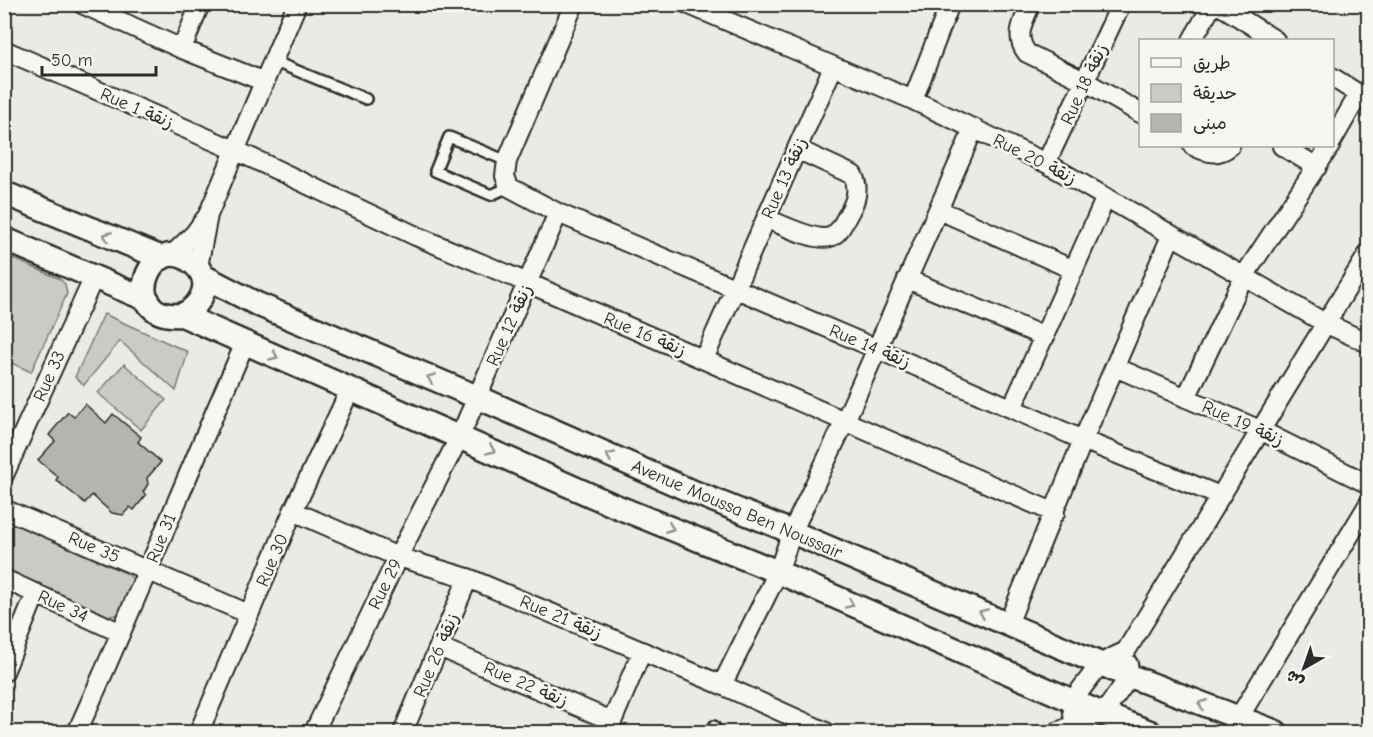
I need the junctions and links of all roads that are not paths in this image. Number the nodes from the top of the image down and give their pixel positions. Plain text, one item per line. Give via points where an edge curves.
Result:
1 (82, 4) edge
2 (200, 4) edge
3 (297, 4) edge
4 (574, 4) edge
5 (687, 4) edge
6 (950, 4) edge
7 (1031, 4) edge
8 (1121, 4) edge
9 (1213, 4) edge
10 (1218, 4) edge
11 (106, 9) edge
12 (1193, 39) edge
13 (1273, 39) edge
14 (182, 49) junction
15 (4, 50) edge
16 (273, 61) junction
17 (832, 68) junction
18 (1334, 78) edge
19 (265, 82) junction
20 (1086, 82) junction
21 (1364, 97) edge
22 (366, 99) dead end
23 (913, 100) junction
24 (1139, 112) edge
25 (974, 128) junction
26 (1334, 138) edge
27 (1195, 147) edge
28 (1229, 147) edge
29 (1284, 147) edge
30 (1329, 147) edge
31 (797, 149) junction
32 (237, 151) junction
33 (507, 162) junction
34 (1046, 164) junction
35 (1317, 167) junction
36 (515, 191) junction
37 (4, 193) edge
38 (1106, 197) junction
39 (939, 210) junction
40 (558, 213) junction
41 (208, 215) junction
42 (766, 219) junction
43 (1171, 236) junction
44 (4, 239) edge
45 (1368, 254) edge
46 (166, 257) junction
47 (1074, 270) junction
48 (200, 271) junction
49 (1244, 276) junction
50 (94, 277) junction
51 (907, 279) junction
52 (528, 283) junction
53 (736, 289) junction
54 (148, 300) junction
55 (182, 315) junction
56 (1325, 323) junction
57 (1045, 337) junction
58 (245, 343) junction
59 (1368, 343) edge
60 (877, 349) junction
61 (704, 359) junction
62 (1115, 367) junction
63 (350, 390) junction
64 (477, 397) junction
65 (1186, 398) junction
66 (1012, 408) junction
67 (845, 420) junction
68 (1260, 430) junction
69 (460, 436) junction
70 (1083, 440) junction
71 (4, 475) edge
72 (1368, 484) edge
73 (1220, 496) junction
74 (1368, 505) edge
75 (4, 509) edge
76 (293, 511) junction
77 (1055, 513) junction
78 (792, 532) junction
79 (398, 557) junction
80 (148, 570) junction
81 (778, 572) junction
82 (468, 578) junction
83 (4, 579) edge
84 (36, 593) junction
85 (249, 614) junction
86 (1008, 624) junction
87 (122, 633) junction
88 (439, 647) junction
89 (642, 651) junction
90 (1126, 651) junction
91 (1101, 663) junction
92 (4, 672) edge
93 (1130, 676) junction
94 (722, 685) junction
95 (1072, 701) junction
96 (1102, 714) junction
97 (1235, 726) edge
98 (610, 727) edge
99 (1066, 728) edge
100 (77, 732) edge
101 (199, 732) edge
102 (314, 732) edge
103 (403, 732) edge
104 (826, 732) edge
105 (1150, 732) edge
106 (1276, 732) edge

1 - 11 street
2 - 14 street
3 - 16 street
4 - 33 street
5 - 17 street, Rue 20 زنقة
6 - 23 street
7 - 20 street via 1019,38 1022,47
8 - 20 street, Rue 18 زنقة
9 - 12 street
10 - 13 street
11 - 14 street
14 - 19 street
15 - 32 street, Rue 1 زنقة
16 - 19 street
16 - 22 lane
17 - 23 street, Rue 20 زنقة
17 - 31 street, Rue 13 زنقة
18 - 21 street
19 - 32 street
20 - 24 street
20 - 34 street, Rue 18 زنقة
21 - 26 street
23 - 25 street, Rue 20 زنقة
25 - 34 street, Rue 20 زنقة
25 - 39 street
27 - 28 street via 1206,153 1222,152
29 - 35 street
30 - 35 street
31 - 42 street, Rue 13 زنقة
31 - 42 street via 853,175 857,190 853,207 837,233 830,237 816,237
32 - 41 street
32 - 52 street, Rue 16 زنقة via 416,236
33 - 36 street via 505,176
33 - 36 lane via 449,137 435,171 491,195
34 - 38 street, Rue 20 زنقة
35 - 49 street
36 - 40 street, Rue 14 زنقة
46 -> 37 street
38 - 43 street, Rue 20 زنقة
38 - 47 street
39 - 47 street
39 - 51 street
40 - 52 street, Rue 12 زنقة
40 - 53 street, Rue 14 زنقة
41 - 46 street via 194,234
41 - 48 street
42 - 53 street, Rue 13 زنقة
43 - 49 street, Rue 20 زنقة
43 - 62 street
44 - 50 street
45 - 56 street
46 - 48 street via 181,256
46 - 54 street via 147,272 144,291
47 - 57 street
48 - 55 street via 203,296 191,311
64 -> 48 street, Avenue Moussa Ben Noussair via 257,304
49 - 56 street, Rue 20 زنقة
49 - 65 street
50 - 54 street
50 - 71 street, Rue 33
51 - 57 street
51 - 60 street
52 - 61 street, Rue 16 زنقة
52 - 64 street, Rue 12 زنقة
53 - 60 street, Rue 14 زنقة
53 - 61 street, Rue 13 زنقة
54 - 55 street via 162,314
55 - 58 street
56 - 59 street, Rue 20 زنقة
56 - 68 street
57 - 66 street
58 -> 63 street
58 - 80 street, Rue 31
60 - 66 street, Rue 14 زنقة
60 - 67 street
61 - 67 street, Rue 16 زنقة
62 - 65 street, Rue 19 زنقة
62 - 70 street
63 - 69 street
63 - 76 street, Rue 30
64 - 69 street, Rue 12 زنقة
78 -> 64 street, Avenue Moussa Ben Noussair
65 - 68 street, Rue 19 زنقة
66 - 70 street, Rue 14 زنقة
67 - 77 street, Rue 16 زنقة
67 - 78 street
68 - 72 street, Rue 19 زنقة
68 - 73 street
69 - 79 street, Rue 29
69 -> 81 street via 613,505
70 - 73 street, Rue 14 زنقة
70 - 77 street
73 - 90 street
74 - 97 street
75 - 80 street, Rue 35
76 - 79 street, Rue 21 زنقة
76 - 85 street, Rue 30
77 - 86 street
78 - 81 street
86 -> 78 street, Avenue Moussa Ben Noussair
79 - 82 street, Rue 21 زنقة
79 - 102 street, Rue 29
80 - 85 street, Rue 35
80 - 87 street, Rue 31
81 - 94 street
81 -> 95 street
82 - 88 street, Rue 26 زنقة
82 - 89 street, Rue 21 زنقة
83 - 84 street, Rue 34
84 - 87 street, Rue 34
84 - 92 street
85 - 101 street, Rue 30
86 - 91 street, Avenue Moussa Ben Noussair
87 - 100 street, Rue 31
88 - 98 street, Rue 22 زنقة
88 - 103 street, Rue 26 زنقة
89 - 94 street, Rue 21 زنقة
89 - 98 street
90 - 91 street
90 - 93 street
91 - 93 street, Avenue Moussa Ben Noussair
91 - 95 street
93 - 96 street
97 -> 93 street, Avenue Moussa Ben Noussair
94 - 104 street, Rue 21 زنقة
95 - 96 street
95 - 99 street
96 - 99 street
96 - 105 street
97 - 106 street, Avenue Moussa Ben Noussair

